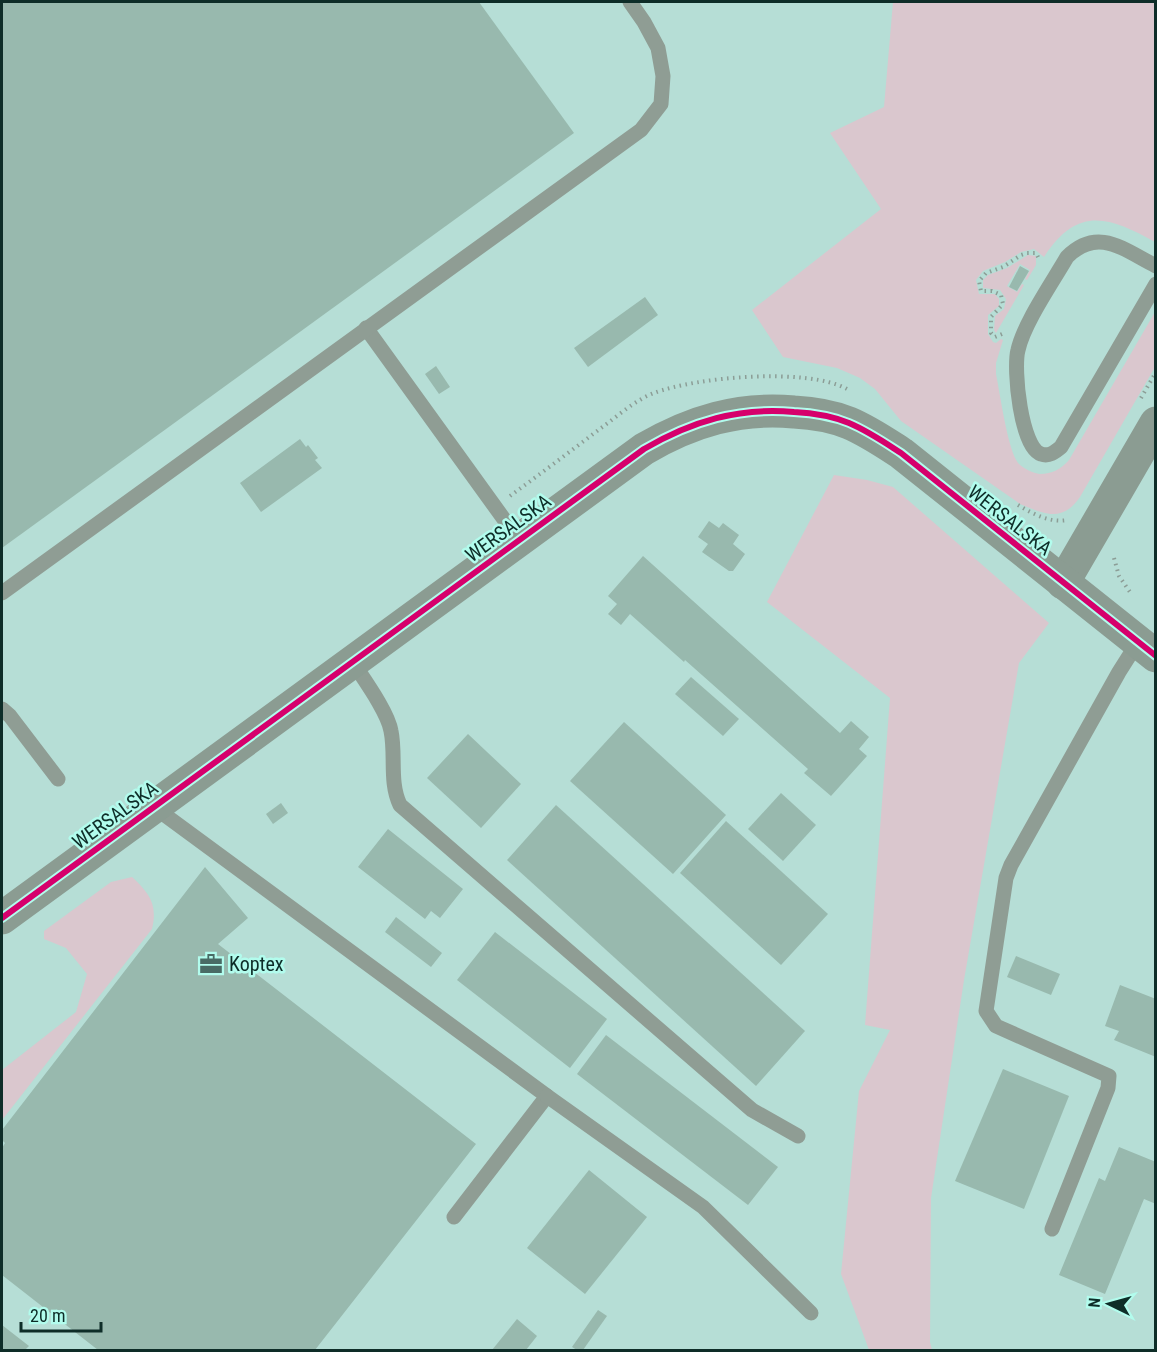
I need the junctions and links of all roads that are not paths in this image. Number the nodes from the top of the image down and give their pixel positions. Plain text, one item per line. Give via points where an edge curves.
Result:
1 (630, 2) edge
2 (1155, 267) edge
3 (1155, 284) edge
4 (366, 328) junction
5 (1155, 423) edge
6 (519, 540) junction
7 (1063, 583) junction
8 (2, 593) edge
9 (1147, 649) edge
10 (352, 661) junction
11 (2, 709) edge
12 (58, 779) dead end
13 (154, 807) junction
14 (2, 918) edge
15 (547, 1096) junction
16 (798, 1136) dead end
17 (454, 1217) dead end
18 (1052, 1229) dead end
19 (811, 1312) dead end

1 - 4 lane via 658,48 663,76 661,104 641,130
2 - 3 lane via 1104,241 1090,242 1067,257 1022,336 1017,352 1015,375 1026,434 1040,454 1051,454 1061,447
4 - 6 lane
4 - 8 lane
5 - 7 street, WERSALSKA
6 - 7 street, WERSALSKA via 644,449 676,431 728,414 779,410 827,416 881,440
6 - 10 street, WERSALSKA
7 - 9 street
9 - 18 lane via 1119,672 1011,865 1004,889 986,1011 996,1026 1109,1076 1108,1088
10 - 13 street, WERSALSKA
10 - 16 lane via 391,729 394,794 400,805 752,1110
11 - 12 lane
13 - 14 street, WERSALSKA
13 - 15 lane
15 - 17 lane
15 - 19 lane via 703,1208

